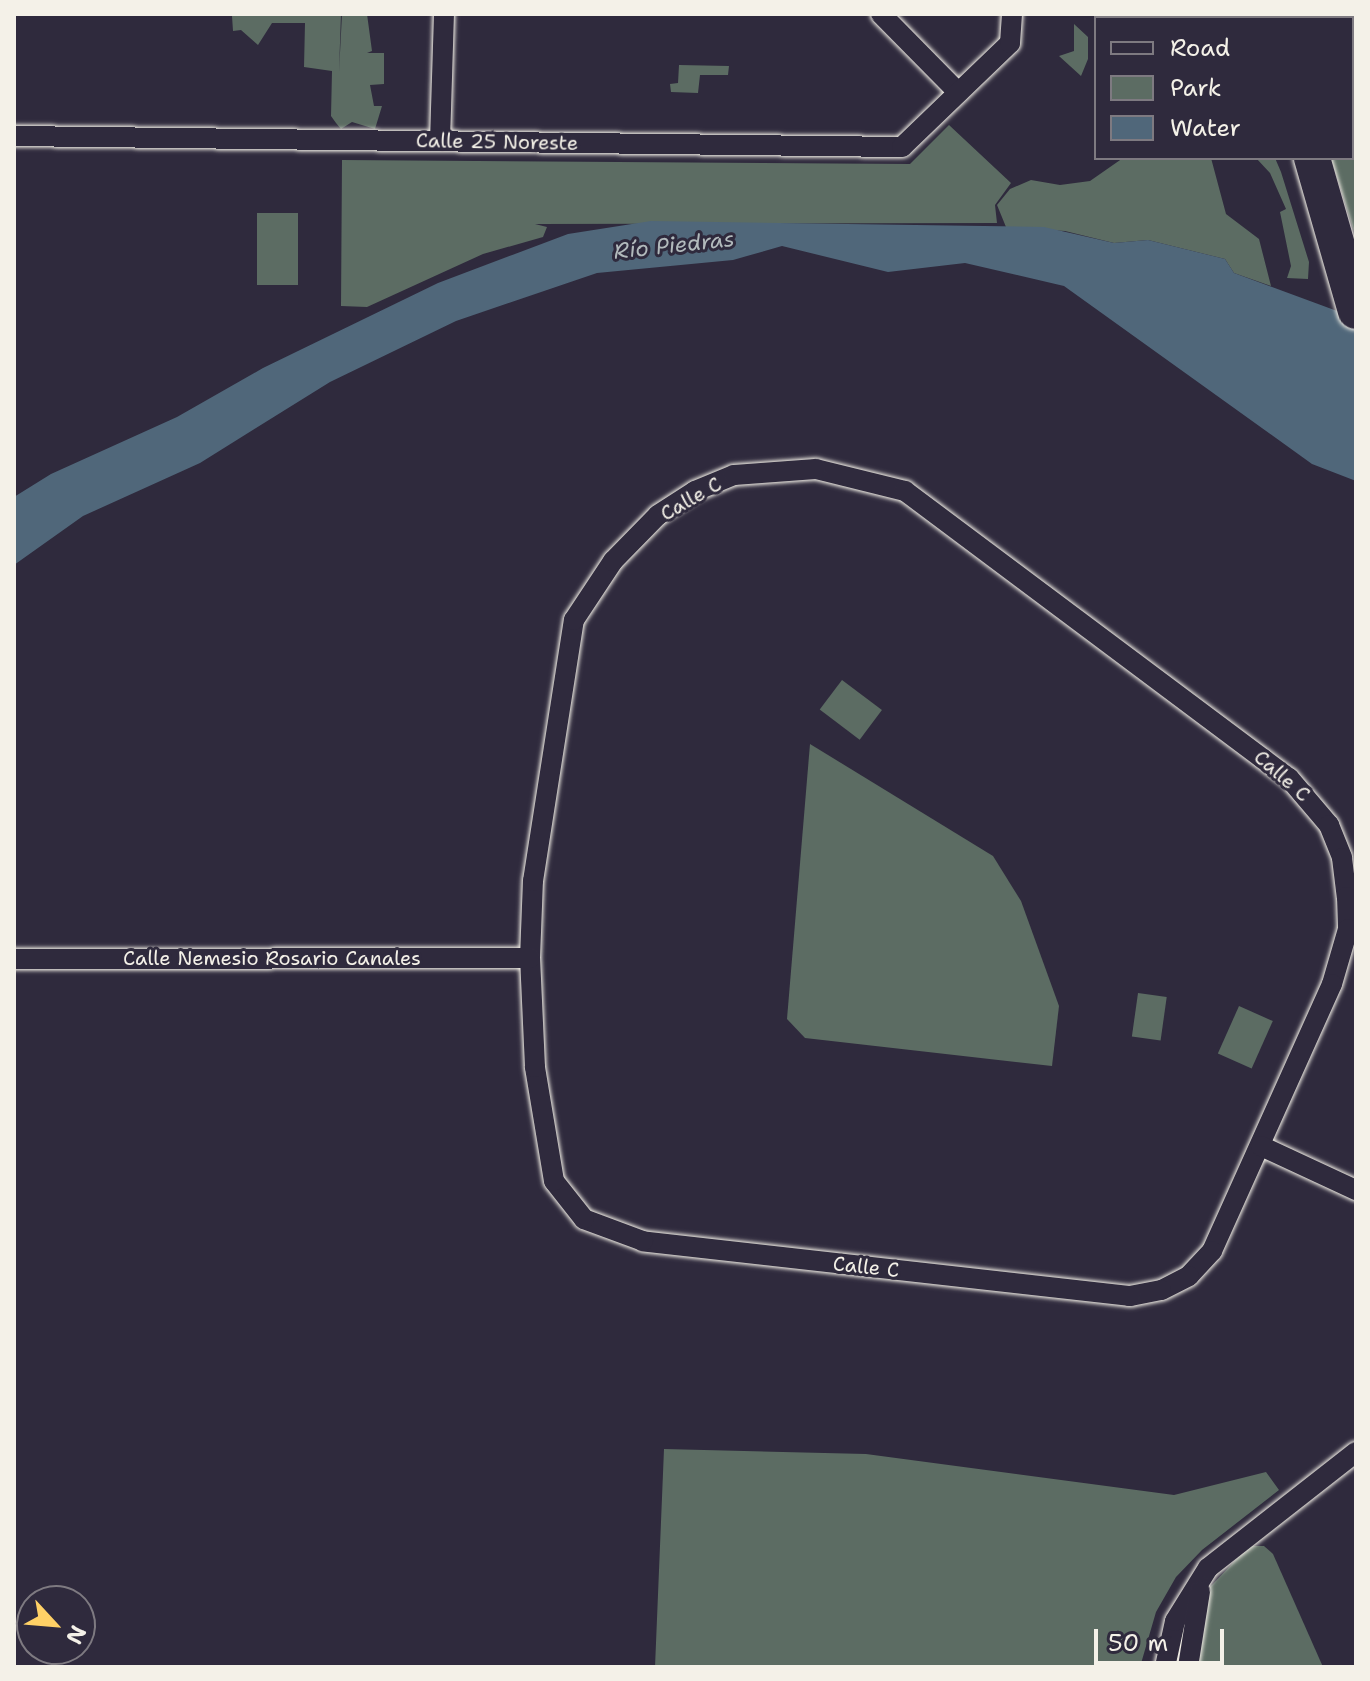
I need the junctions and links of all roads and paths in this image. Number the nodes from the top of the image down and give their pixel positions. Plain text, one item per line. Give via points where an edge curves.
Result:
1 (444, 14) edge
2 (881, 14) edge
3 (1012, 14) edge
4 (958, 92) junction
5 (14, 136) edge
6 (440, 141) junction
7 (1313, 160) edge
8 (1350, 295) edge
9 (530, 958) junction
10 (14, 959) edge
11 (1261, 1146) junction
12 (1356, 1190) edge
13 (1356, 1452) edge
14 (1208, 1568) junction
15 (1165, 1667) edge
16 (1188, 1667) edge

1 - 6 street
2 - 4 street
3 - 4 street, Calle 25 Noreste via 1010,43
4 - 6 street, Calle 25 Noreste via 902,147
5 - 6 street, Calle 25 Noreste
7 - 8 highway
9 - 10 street, Calle Nemesio Rosario Canales
9 - 11 street, Calle C via 535,1067 554,1181 584,1219 643,1241 1130,1296 1189,1276 1212,1251
9 - 11 street, Calle C via 533,881 574,620 613,561 658,515 734,475 816,469 905,491 1284,773 1322,812 1342,858 1348,929 1332,984
11 - 12 street
13 - 14 street
14 - 15 street via 1175,1621
14 - 16 street via 1196,1602

